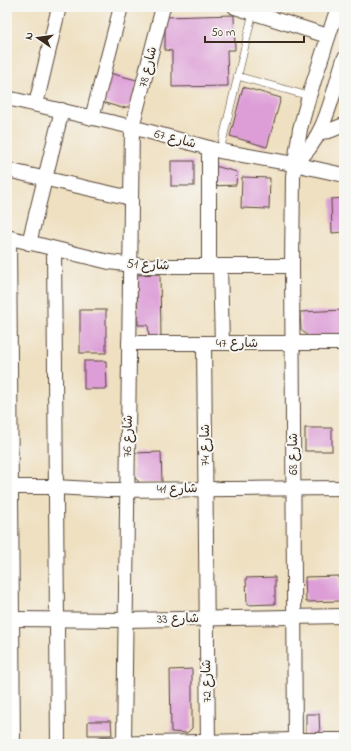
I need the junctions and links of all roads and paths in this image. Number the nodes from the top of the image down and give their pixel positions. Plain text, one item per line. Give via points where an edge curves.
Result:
1 (59, 7) edge
2 (120, 7) edge
3 (163, 7) edge
4 (235, 7) edge
5 (338, 7) edge
6 (253, 12) junction
7 (328, 36) junction
8 (344, 59) edge
9 (237, 76) junction
10 (309, 96) junction
11 (7, 98) edge
12 (36, 104) junction
13 (62, 110) junction
14 (92, 118) junction
15 (344, 125) edge
16 (132, 127) junction
17 (320, 132) junction
18 (214, 149) junction
19 (294, 164) junction
20 (7, 170) edge
21 (344, 175) edge
22 (45, 179) junction
23 (132, 198) junction
24 (8, 238) edge
25 (29, 243) junction
26 (54, 249) junction
27 (130, 265) junction
28 (215, 266) junction
29 (292, 266) junction
30 (130, 343) junction
31 (204, 343) junction
32 (222, 343) junction
33 (292, 343) junction
34 (344, 343) edge
35 (11, 487) junction
36 (55, 487) junction
37 (293, 488) junction
38 (344, 488) edge
39 (205, 489) junction
40 (128, 490) junction
41 (344, 616) edge
42 (294, 617) junction
43 (206, 618) junction
44 (12, 619) junction
45 (57, 619) junction
46 (126, 620) junction
47 (344, 740) edge
48 (295, 742) edge
49 (208, 743) edge
50 (13, 744) edge
51 (58, 744) edge
52 (102, 744) edge
53 (124, 744) edge

1 - 12 street
2 - 14 street
3 - 16 street, شارع 78
4 - 6 street
5 - 7 street, شارع 68
6 - 7 street
6 - 9 lane
7 - 10 street, شارع 68
8 - 17 street
9 - 10 lane
9 - 18 lane
10 - 19 street, شارع 68
11 - 12 street, شارع 67
12 - 13 street, شارع 67
13 - 14 street, شارع 67
13 - 22 street
14 - 16 street, شارع 67
15 - 17 street
16 - 18 street, شارع 67
16 - 23 street, شارع 76
17 - 19 street via 310,149
18 - 19 street, شارع 67
18 - 28 street
19 - 21 street, شارع 67
19 - 29 street, شارع 68
20 - 22 street
22 - 23 street
22 - 25 street
23 - 27 street, شارع 76
24 - 25 street, شارع 51
24 - 35 street
25 - 26 street, شارع 51
26 - 27 street, شارع 51
26 - 36 street
27 - 28 street, شارع 51
27 - 30 street, شارع 76
28 - 29 street, شارع 51
28 - 32 street
29 - 33 street, شارع 68
30 - 31 street, شارع 47
30 - 40 street, شارع 76
31 - 32 street, شارع 47
31 - 39 street, شارع 74
32 - 33 street, شارع 47
33 - 34 street, شارع 47
33 - 37 street, شارع 68
35 - 36 street, شارع 41
35 - 44 street
36 - 40 street, شارع 41
36 - 45 street
37 - 38 street, شارع 41
37 - 39 street, شارع 41
37 - 42 street, شارع 68
39 - 40 street, شارع 41
39 - 43 street, شارع 74
40 - 46 street, شارع 76
41 - 42 street, شارع 33
42 - 43 street, شارع 33
42 - 48 street, شارع 68
43 - 46 street, شارع 33
43 - 49 street, شارع 72
44 - 45 street, شارع 33
44 - 50 street
45 - 46 street, شارع 33
45 - 51 street
46 - 53 street, شارع 76
47 - 48 street
48 - 49 street
49 - 53 street
52 - 53 street

